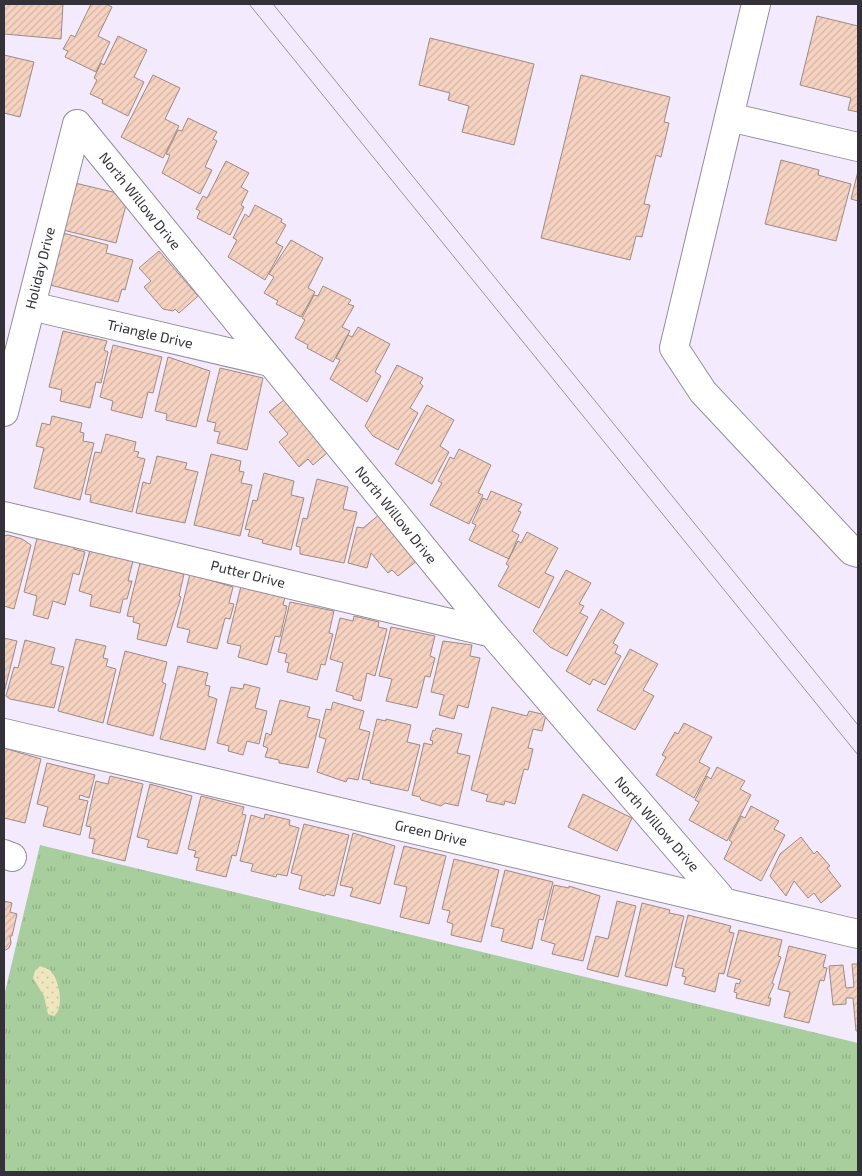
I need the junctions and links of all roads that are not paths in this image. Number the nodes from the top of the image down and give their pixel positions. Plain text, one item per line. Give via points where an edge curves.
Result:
1 (756, 4) edge
2 (729, 117) junction
3 (77, 124) joint
4 (858, 147) edge
5 (31, 306) junction
6 (270, 362) junction
7 (4, 412) edge
8 (4, 516) edge
9 (858, 553) edge
10 (492, 633) junction
11 (4, 733) edge
12 (718, 900) junction
13 (858, 934) edge

1 - 2 street
2 - 4 street
2 - 9 street via 674,348 703,392 852,551
3 - 5 street, Holiday Drive
3 - 6 street, North Willow Drive
5 - 6 street, Triangle Drive
5 - 7 street, Holiday Drive
6 - 10 street, North Willow Drive
8 - 10 street, Putter Drive
10 - 12 street, North Willow Drive via 719,896
11 - 12 street, Green Drive
12 - 13 street, Green Drive

